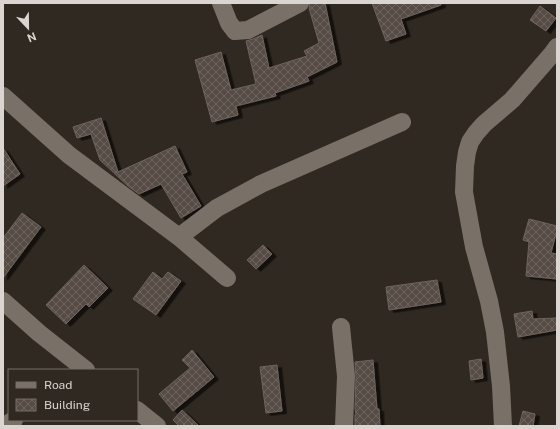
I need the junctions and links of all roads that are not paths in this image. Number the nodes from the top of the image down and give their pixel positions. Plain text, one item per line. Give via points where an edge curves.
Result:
1 (221, 3) edge
2 (300, 3) edge
3 (557, 47) edge
4 (3, 96) edge
5 (402, 122) dead end
6 (179, 237) junction
7 (227, 278) dead end
8 (3, 301) edge
9 (341, 327) dead end
10 (85, 369) edge
11 (138, 411) edge
12 (157, 426) edge
13 (344, 426) edge
14 (503, 426) edge

1 - 2 street via 229,23 236,31 248,30
3 - 14 street via 512,100 476,133 470,142 465,166 464,192 474,247 495,332
4 - 6 street via 69,155
5 - 6 street via 261,184 217,208
6 - 7 street
8 - 10 street
9 - 13 street via 346,376
11 - 12 street

